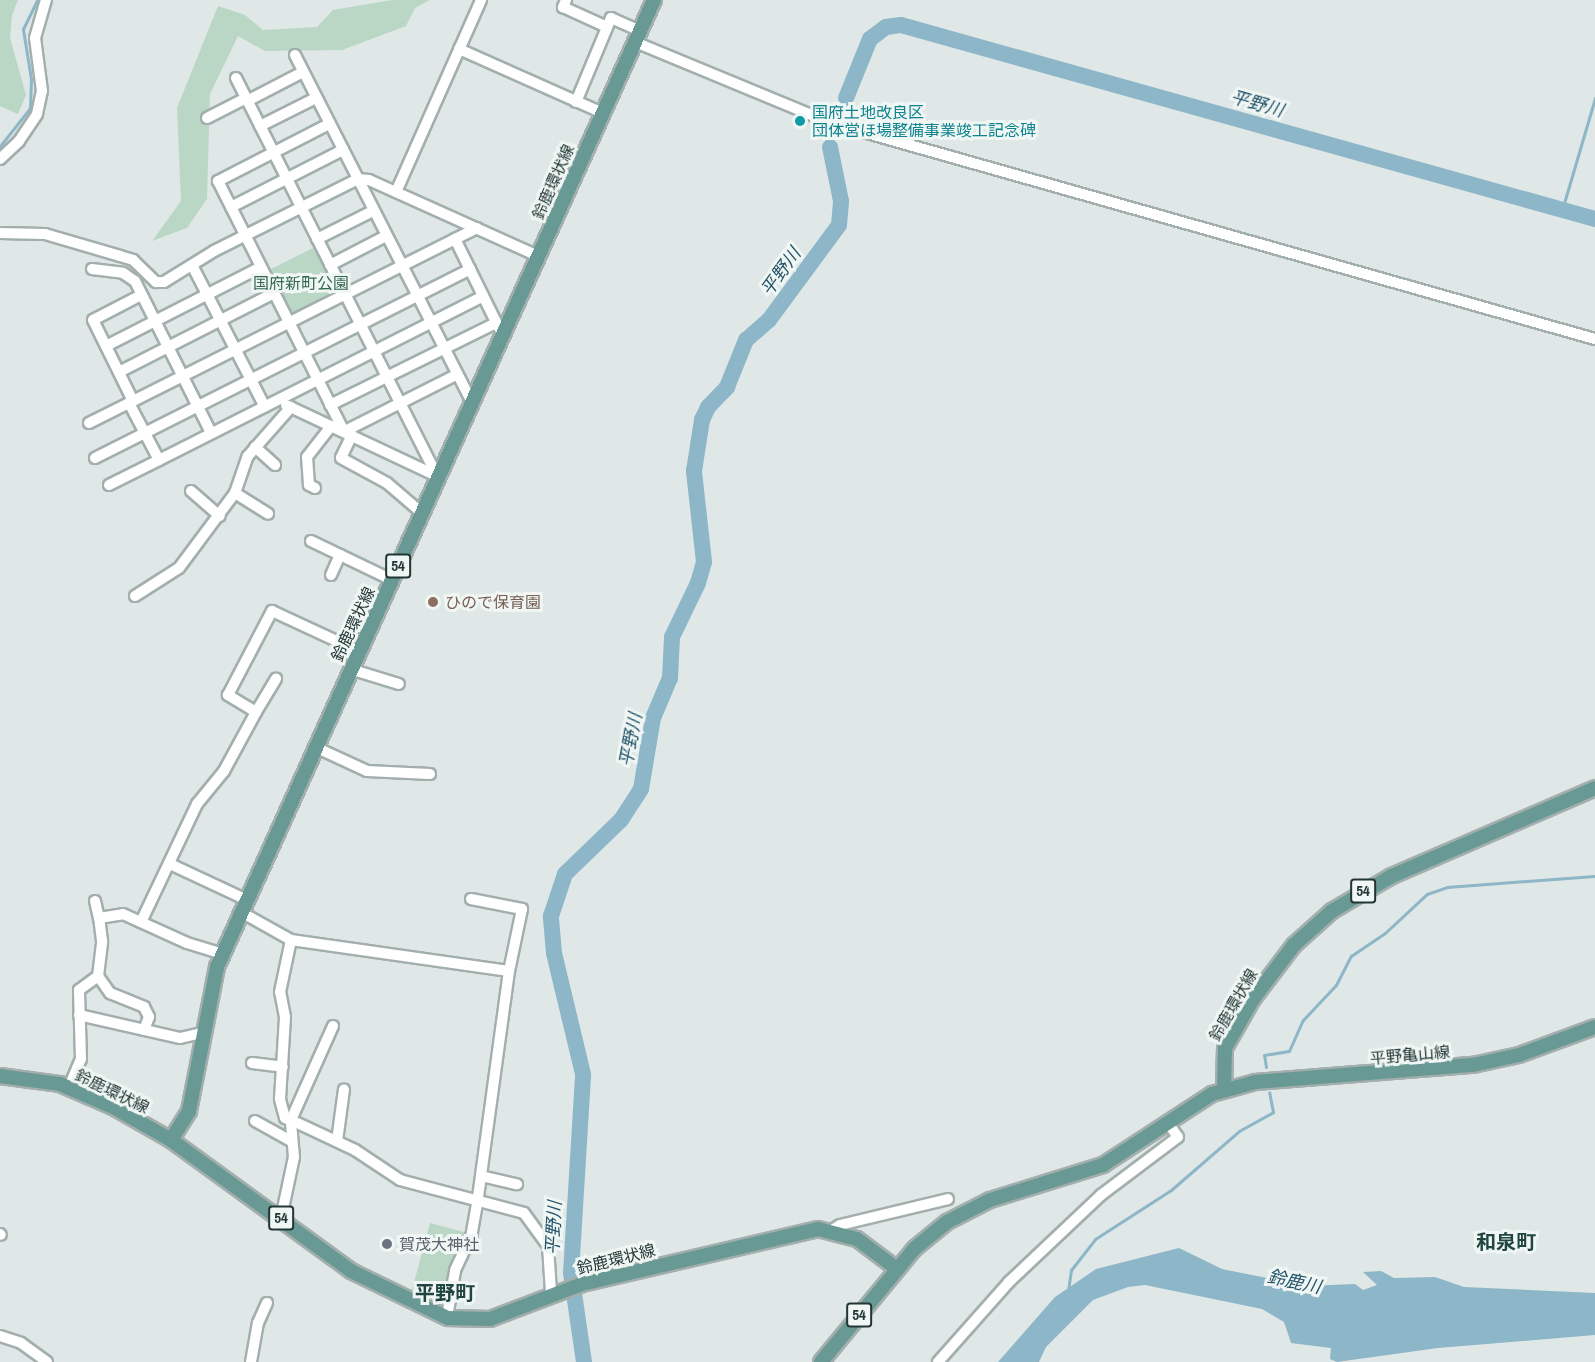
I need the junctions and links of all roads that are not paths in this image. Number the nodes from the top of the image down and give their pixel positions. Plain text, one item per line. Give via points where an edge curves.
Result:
1 (46, 0) edge
2 (481, 0) edge
3 (566, 0) edge
4 (654, 0) edge
5 (607, 27) junction
6 (638, 37) junction
7 (459, 50) junction
8 (295, 55) dead end
9 (303, 72) junction
10 (236, 78) dead end
11 (316, 98) junction
12 (247, 99) junction
13 (576, 102) junction
14 (603, 113) junction
15 (207, 118) dead end
16 (329, 124) junction
17 (260, 126) junction
18 (343, 150) junction
19 (274, 153) junction
20 (0, 159) edge
21 (287, 179) junction
22 (358, 179) junction
23 (396, 192) junction
24 (231, 207) junction
25 (302, 208) junction
26 (374, 211) junction
27 (477, 228) junction
28 (0, 233) edge
29 (245, 236) junction
30 (386, 236) junction
31 (317, 239) junction
32 (455, 239) junction
33 (538, 256) junction
34 (330, 265) junction
35 (401, 266) junction
36 (194, 267) junction
37 (261, 267) junction
38 (92, 269) dead end
39 (470, 269) junction
40 (208, 294) junction
41 (274, 294) junction
42 (345, 294) junction
43 (141, 295) junction
44 (417, 296) junction
45 (483, 296) junction
46 (155, 321) junction
47 (221, 321) junction
48 (289, 322) junction
49 (430, 323) junction
50 (360, 325) junction
51 (500, 328) junction
52 (1595, 339) edge
53 (106, 346) junction
54 (168, 347) junction
55 (443, 349) junction
56 (236, 350) junction
57 (374, 351) junction
58 (304, 353) junction
59 (118, 372) junction
60 (456, 375) junction
61 (182, 376) junction
62 (387, 377) junction
63 (317, 379) junction
64 (251, 380) junction
65 (131, 402) junction
66 (400, 403) junction
67 (472, 403) junction
68 (269, 404) junction
69 (330, 405) junction
70 (198, 406) junction
71 (291, 407) junction
72 (89, 423) dead end
73 (331, 426) junction
74 (346, 432) junction
75 (145, 433) junction
76 (212, 433) junction
77 (255, 447) junction
78 (95, 458) dead end
79 (159, 460) junction
80 (275, 465) dead end
81 (437, 475) junction
82 (109, 485) dead end
83 (315, 488) dead end
84 (191, 491) dead end
85 (235, 493) junction
86 (422, 513) junction
87 (268, 514) dead end
88 (220, 516) junction
89 (311, 541) dead end
90 (340, 555) junction
91 (331, 575) dead end
92 (392, 580) junction
93 (135, 596) dead end
94 (358, 651) junction
95 (350, 669) junction
96 (276, 679) dead end
97 (399, 684) dead end
98 (256, 712) junction
99 (315, 747) junction
100 (430, 774) dead end
101 (1595, 788) edge
102 (170, 864) junction
103 (471, 900) dead end
104 (95, 901) dead end
105 (244, 906) junction
106 (99, 918) junction
107 (141, 922) junction
108 (291, 940) junction
109 (223, 954) junction
110 (509, 971) junction
111 (98, 976) junction
112 (79, 1015) junction
113 (333, 1026) dead end
114 (1595, 1027) edge
115 (144, 1030) junction
116 (202, 1033) junction
117 (252, 1064) dead end
118 (283, 1067) junction
119 (0, 1077) edge
120 (69, 1087) junction
121 (344, 1089) dead end
122 (1224, 1089) junction
123 (291, 1120) junction
124 (255, 1121) dead end
125 (1167, 1122) junction
126 (171, 1140) junction
127 (337, 1141) junction
128 (291, 1142) junction
129 (481, 1176) junction
130 (517, 1184) dead end
131 (478, 1198) junction
132 (948, 1198) dead end
133 (281, 1218) junction
134 (832, 1230) junction
135 (897, 1269) junction
136 (551, 1293) junction
137 (267, 1303) dead end
138 (447, 1317) junction
139 (0, 1336) edge
140 (28, 1348) junction
141 (26, 1362) edge
142 (47, 1362) edge
143 (251, 1362) edge
144 (821, 1362) edge
145 (938, 1362) edge

1 - 20 street via 35,38 42,92 37,114 19,141
2 - 7 street
3 - 5 street via 563,7
4 - 6 main road, 鈴鹿環状線 / 54
5 - 6 street via 611,18
5 - 13 street
6 - 14 main road, 鈴鹿環状線 / 54
6 - 52 street via 828,122
7 - 13 street
7 - 23 street
8 - 9 street
9 - 11 street
9 - 12 street
10 - 12 street
11 - 16 street
11 - 17 street
12 - 15 street
12 - 17 street
13 - 14 street
14 - 33 main road, 鈴鹿環状線 / 54
16 - 18 street
16 - 19 street
17 - 19 street
18 - 21 street
18 - 22 street
19 - 21 street
19 - 24 street via 218,181
21 - 24 street
21 - 25 street
22 - 23 street
22 - 25 street
22 - 26 street
23 - 27 street
24 - 29 street
25 - 29 street
25 - 31 street
26 - 30 street
26 - 31 street
27 - 32 street
27 - 33 street
28 - 36 street via 45,234 133,260 156,282 170,281
29 - 36 street
29 - 37 street
30 - 34 street
30 - 35 street
31 - 34 street
32 - 35 street
32 - 39 street
33 - 51 main road, 鈴鹿環状線 / 54
34 - 42 street
35 - 42 street
35 - 44 street
36 - 40 street
37 - 40 street
37 - 41 street
38 - 43 street via 129,276
39 - 44 street
39 - 45 street
40 - 46 street
40 - 47 street
41 - 47 street
41 - 48 street
42 - 48 street
42 - 50 street
43 - 46 street
43 - 53 street via 93,320
44 - 49 street
44 - 50 street
45 - 49 street
45 - 51 street
46 - 53 street
46 - 54 street
47 - 54 street
47 - 56 street
48 - 56 street
48 - 58 street
49 - 55 street
49 - 57 street
50 - 57 street
50 - 58 street
51 - 55 street
51 - 67 main road, 鈴鹿環状線 / 54
53 - 59 street
54 - 59 street
54 - 61 street
55 - 60 street
55 - 62 street
56 - 61 street
56 - 64 street
57 - 62 street
57 - 63 street
58 - 63 street
58 - 64 street
59 - 65 street
60 - 66 street
60 - 67 street
61 - 65 street
61 - 70 street
62 - 66 street
62 - 69 street
63 - 68 street
63 - 69 street
64 - 68 street
64 - 70 street
65 - 72 street
65 - 75 street
66 - 74 street
66 - 81 street
67 - 81 main road, 鈴鹿環状線 / 54
68 - 71 street
68 - 76 street
69 - 74 street
70 - 75 street
70 - 76 street
71 - 73 street
71 - 77 street
73 - 74 street
73 - 83 street via 307,457 309,485
74 - 81 street
74 - 86 street via 341,458 387,483
75 - 78 street
75 - 79 street
76 - 79 street
77 - 80 street
77 - 85 street via 244,464
79 - 82 street
81 - 86 main road, 鈴鹿環状線 / 54
84 - 88 street
85 - 87 street
85 - 88 street
86 - 92 main road, 鈴鹿環状線 / 54
88 - 93 street via 179,568
89 - 90 street
90 - 91 street
90 - 92 street
92 - 94 main road, 鈴鹿環状線 / 54
94 - 95 main road, 鈴鹿環状線 / 54
94 - 98 street via 272,611 228,695
95 - 97 street
95 - 99 main road, 鈴鹿環状線 / 54
96 - 98 street
98 - 102 street via 224,771 197,804
99 - 100 street via 367,771
99 - 105 main road, 鈴鹿環状線 / 54
101 - 122 main road, 鈴鹿環状線 / 54 via 1392,876 1332,911 1294,945 1253,999 1225,1048
102 - 105 street
102 - 107 street
103 - 110 street via 522,909
104 - 106 street
105 - 108 street
105 - 109 main road, 鈴鹿環状線 / 54
106 - 107 street via 123,914
106 - 111 street via 102,941
107 - 109 street
108 - 110 street
108 - 118 street via 280,992 285,1017
109 - 116 main road, 鈴鹿環状線 / 54
110 - 129 street
111 - 112 street via 79,990
111 - 115 street via 110,993 144,1007 149,1017
112 - 115 street
112 - 120 street via 81,1059
113 - 123 street
114 - 122 main road, 平野亀山線 via 1527,1052 1473,1065 1255,1082
115 - 116 street via 181,1039
116 - 126 main road, 鈴鹿環状線 / 54 via 189,1110
117 - 118 street
118 - 123 street via 280,1099 285,1118
119 - 120 main road, 鈴鹿環状線 / 54
120 - 126 main road, 鈴鹿環状線 / 54
121 - 127 street
122 - 125 main road, 54
123 - 127 street
123 - 128 street
124 - 128 street
125 - 135 main road, 54 via 1102,1165 961,1213 930,1235
125 - 145 street via 1178,1137 1076,1219 1009,1282
126 - 133 main road, 鈴鹿環状線 / 54
127 - 131 street via 400,1180 447,1195
128 - 133 street via 294,1157
129 - 130 street
129 - 131 street
131 - 136 street via 524,1213 548,1246
131 - 138 street via 471,1236 455,1271
132 - 134 street
133 - 138 main road, 鈴鹿環状線 / 54 via 351,1271
134 - 135 main road, 鈴鹿環状線 / 54 via 862,1242
134 - 136 main road, 鈴鹿環状線 / 54 via 818,1229
135 - 144 main road, 54
136 - 138 main road, 鈴鹿環状線 / 54 via 490,1319
137 - 143 street via 258,1323
139 - 140 street
140 - 141 street
140 - 142 street

